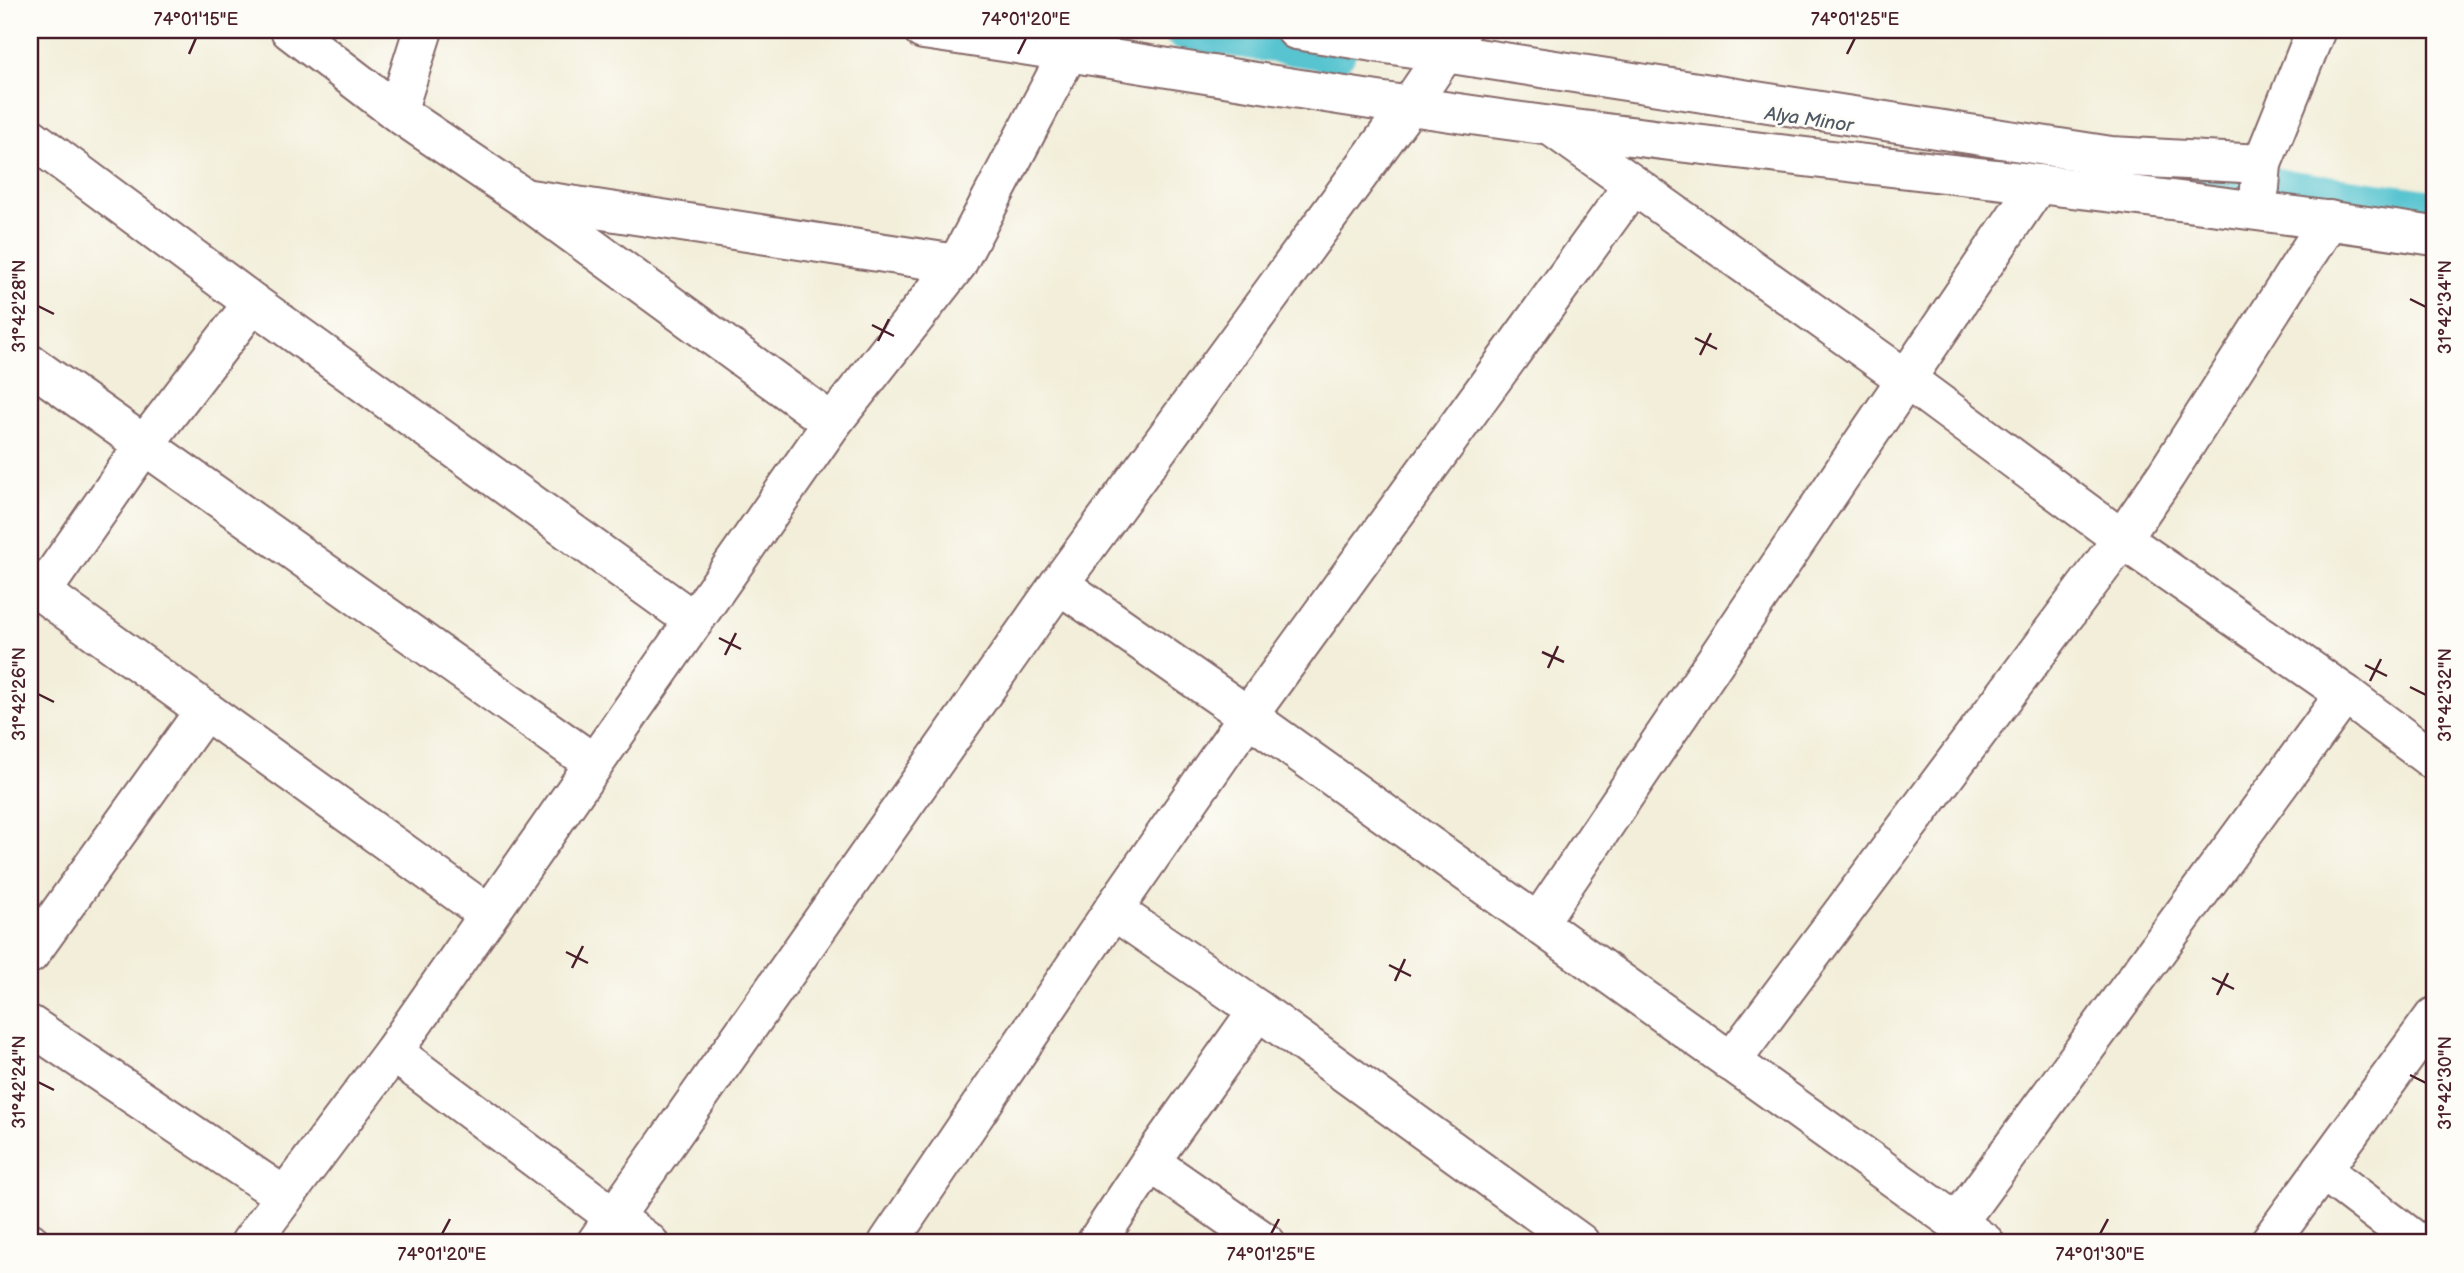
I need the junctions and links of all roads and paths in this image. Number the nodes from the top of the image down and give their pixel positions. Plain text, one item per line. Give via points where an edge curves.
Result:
1 (290, 30) edge
2 (424, 30) edge
3 (923, 30) edge
4 (1296, 30) edge
5 (2316, 30) edge
6 (1074, 40) edge
7 (1453, 42) edge
8 (1409, 106) junction
9 (397, 112) junction
10 (1551, 126) junction
11 (30, 137) edge
12 (2262, 164) junction
13 (2038, 184) junction
14 (1633, 185) junction
15 (524, 198) junction
16 (2258, 211) junction
17 (2329, 220) junction
18 (2434, 236) edge
19 (957, 264) junction
20 (253, 303) junction
21 (30, 364) edge
22 (1906, 379) junction
23 (832, 423) junction
24 (144, 445) junction
25 (2122, 539) junction
26 (1059, 584) junction
27 (36, 588) edge
28 (694, 621) junction
29 (2345, 694) junction
30 (205, 710) junction
31 (1248, 716) junction
32 (2434, 761) edge
33 (593, 763) junction
34 (1113, 910) junction
35 (488, 914) junction
36 (1538, 923) junction
37 (30, 954) edge
38 (1258, 1010) junction
39 (2434, 1018) edge
40 (30, 1025) edge
41 (393, 1052) junction
42 (1731, 1062) junction
43 (1150, 1162) junction
44 (2322, 1170) junction
45 (284, 1196) junction
46 (605, 1230) edge
47 (1971, 1233) edge
48 (250, 1243) edge
49 (649, 1243) edge
50 (888, 1243) edge
51 (1096, 1243) edge
52 (1266, 1243) edge
53 (1580, 1243) edge
54 (2269, 1243) edge
55 (2418, 1243) edge

1 - 9 street
2 - 9 street
3 - 6 street
4 - 7 street
5 - 12 street
6 - 8 street
6 - 19 street
7 - 8 street
7 - 12 street via 2110,156
8 - 10 street
8 - 26 street
9 - 15 street
10 - 13 street
10 - 14 street
11 - 20 street
12 - 16 street
13 - 16 street
13 - 22 street
14 - 22 street
14 - 31 street
15 - 19 street
15 - 23 street
16 - 17 street
17 - 18 street
17 - 25 street
19 - 23 street
20 - 24 street
20 - 28 street
21 - 24 street
22 - 25 street
22 - 36 street
23 - 28 street
24 - 27 street
24 - 33 street
25 - 29 street
25 - 42 street
26 - 31 street
26 - 46 street
27 - 30 street
28 - 33 street
29 - 32 street
29 - 47 street
30 - 35 street
30 - 37 street
31 - 34 street
31 - 36 street
33 - 35 street
34 - 38 street
34 - 50 street
35 - 41 street
36 - 42 street
38 - 43 street
38 - 53 street
39 - 44 street
40 - 45 street
41 - 45 street
41 - 46 street
42 - 47 street
43 - 51 street
43 - 52 street
44 - 54 street
44 - 55 street
45 - 48 street
46 - 49 street

